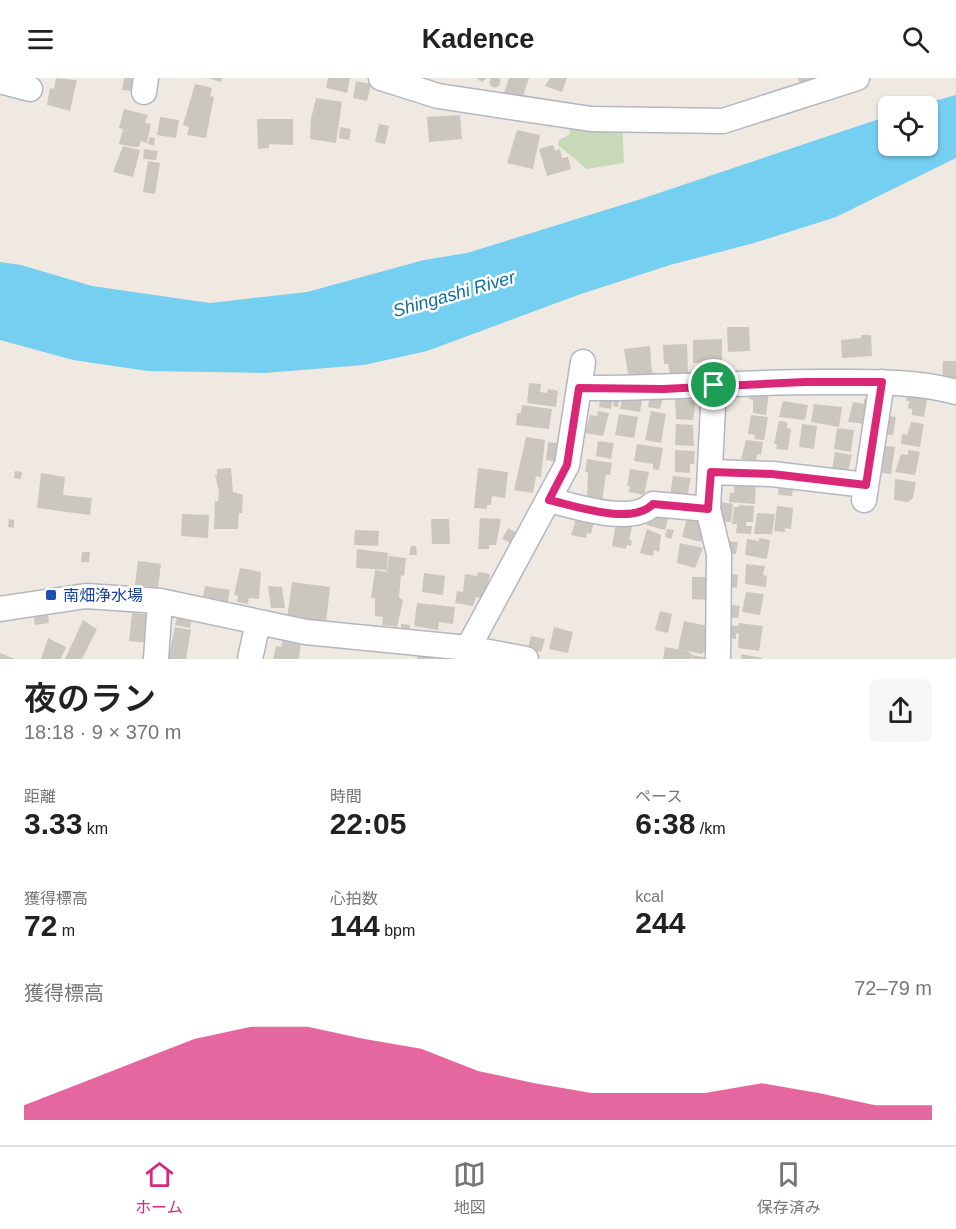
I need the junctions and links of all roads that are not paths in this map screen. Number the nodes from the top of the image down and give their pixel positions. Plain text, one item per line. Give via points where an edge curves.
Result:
1 (381, 78) edge
2 (857, 78) edge
3 (0, 81) edge
4 (30, 89) dead end
5 (583, 362) dead end
6 (882, 382) junction
7 (714, 385) junction
8 (579, 388) junction
9 (956, 392) edge
10 (711, 472) junction
11 (549, 500) junction
12 (708, 509) junction
13 (160, 601) junction
14 (0, 609) edge
15 (258, 622) junction
16 (468, 648) junction
17 (390, 651) edge
18 (156, 659) edge
19 (250, 659) edge
20 (526, 659) edge
21 (718, 659) edge

1 - 2 street via 438,96 591,119 691,121 723,121
3 - 4 street
5 - 8 street
6 - 7 street
6 - 9 street
6 - 10 street via 865,493 772,474
7 - 8 street
7 - 10 street
8 - 11 street via 567,465
10 - 12 street
11 - 12 street via 622,515 645,512 653,504
11 - 16 street
12 - 21 street via 718,554
13 - 14 street via 86,596
13 - 15 street
13 - 18 street
15 - 17 street
15 - 19 street
16 - 17 street
16 - 20 street

